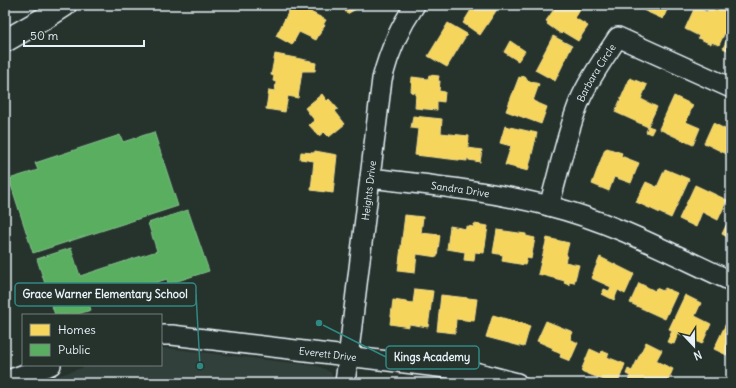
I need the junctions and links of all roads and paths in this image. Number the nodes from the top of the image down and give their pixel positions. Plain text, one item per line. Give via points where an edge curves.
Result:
1 (65, 5) edge
2 (415, 5) edge
3 (5, 41) edge
4 (731, 88) edge
5 (370, 178) junction
6 (549, 206) junction
7 (731, 281) edge
8 (162, 335) edge
9 (348, 356) junction
10 (48, 366) edge
11 (5, 381) edge
12 (345, 383) edge
13 (517, 383) edge

1 - 3 highway
2 - 5 street, Heights Drive via 399,30 382,79
4 - 6 street, Barbara Circle via 618,37 580,100
5 - 6 street, Sandra Drive via 491,193
5 - 9 street, Heights Drive
6 - 7 street, Sandra Drive via 612,227
8 - 9 street, Everett Drive
9 - 12 street, Heights Drive
9 - 13 street, Everett Drive via 471,371
10 - 11 street

